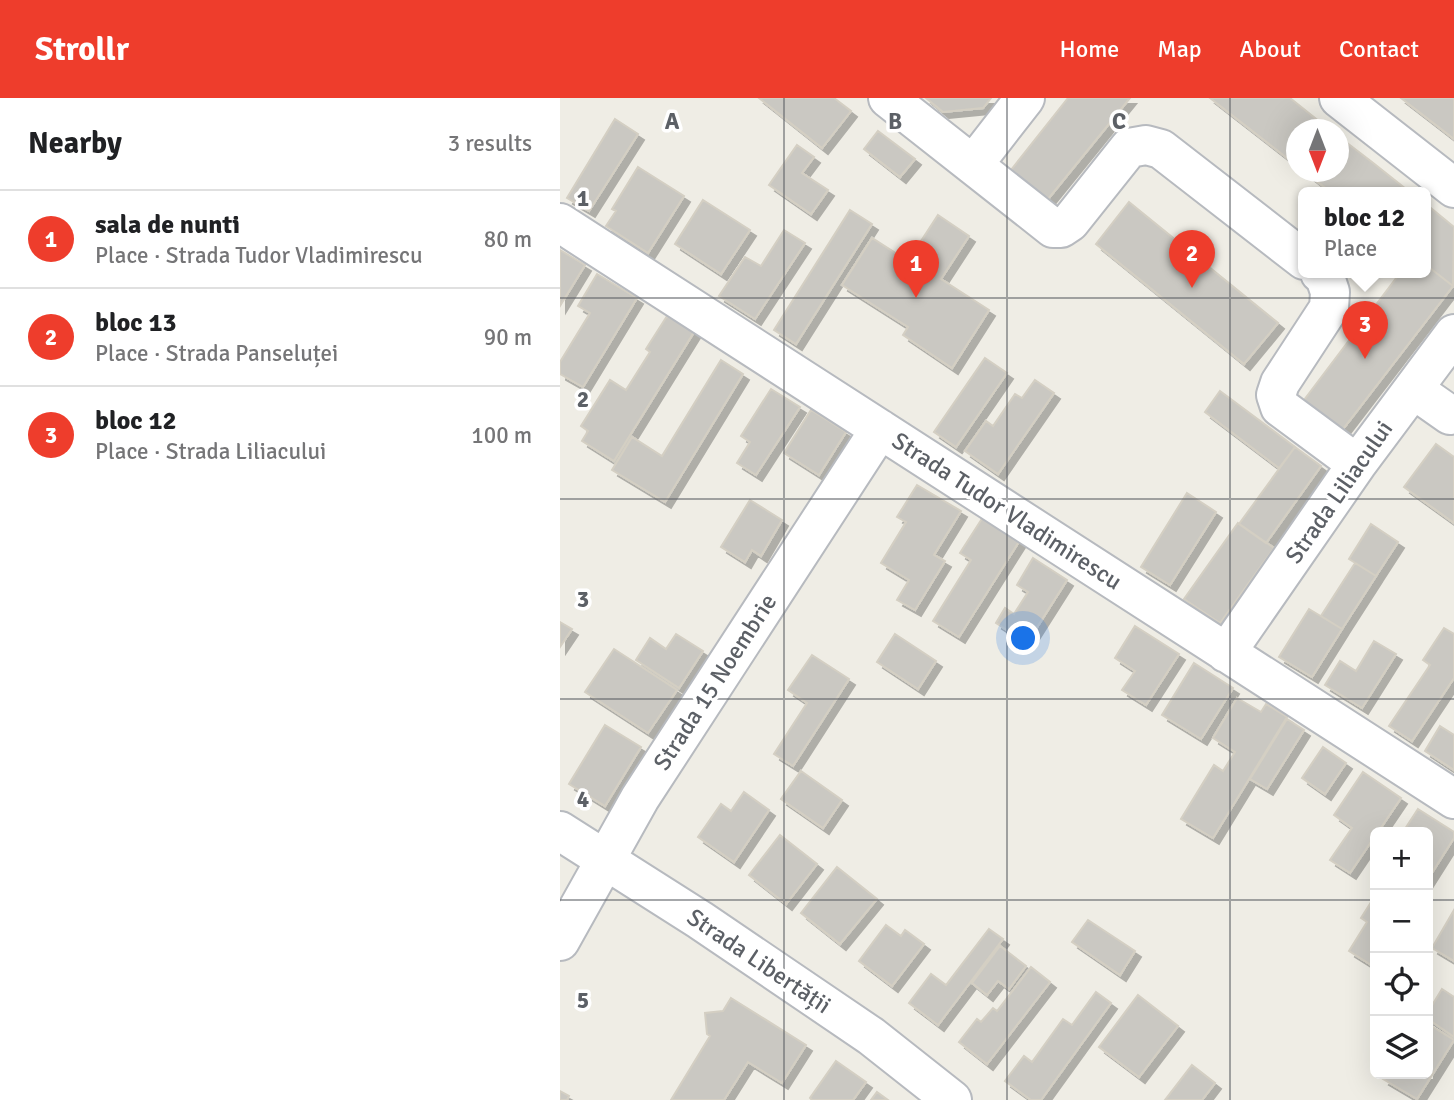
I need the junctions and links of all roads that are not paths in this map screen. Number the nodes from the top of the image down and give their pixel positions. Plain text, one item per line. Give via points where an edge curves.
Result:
1 (888, 98) edge
2 (1025, 98) edge
3 (1339, 98) edge
4 (973, 165) junction
5 (1454, 188) edge
6 (560, 223) edge
7 (1298, 255) edge
8 (1325, 278) edge
9 (1454, 334) edge
10 (1413, 389) junction
11 (1450, 415) dead end
12 (880, 429) junction
13 (1357, 464) junction
14 (1226, 653) junction
15 (1454, 799) edge
16 (560, 831) edge
17 (605, 859) junction
18 (560, 942) edge
19 (952, 1100) edge

1 - 4 street
2 - 4 street
3 - 5 street
4 - 7 street via 1053,228 1061,228 1129,148 1146,145 1161,149
6 - 12 street, Strada Tudor Vladimirescu
8 - 13 street via 1329,308 1276,395 1280,407
9 - 10 street, Strada Liliacului
10 - 11 street
10 - 13 street, Strada Liliacului
12 - 14 street, Strada Tudor Vladimirescu
12 - 17 street, Strada 15 Noembrie
13 - 14 street, Strada Liliacului
14 - 15 street, Strada Tudor Vladimirescu
16 - 17 street, Strada Libertății
17 - 18 street, Strada 15 Noembrie
17 - 19 street, Strada Libertății via 871,1036

